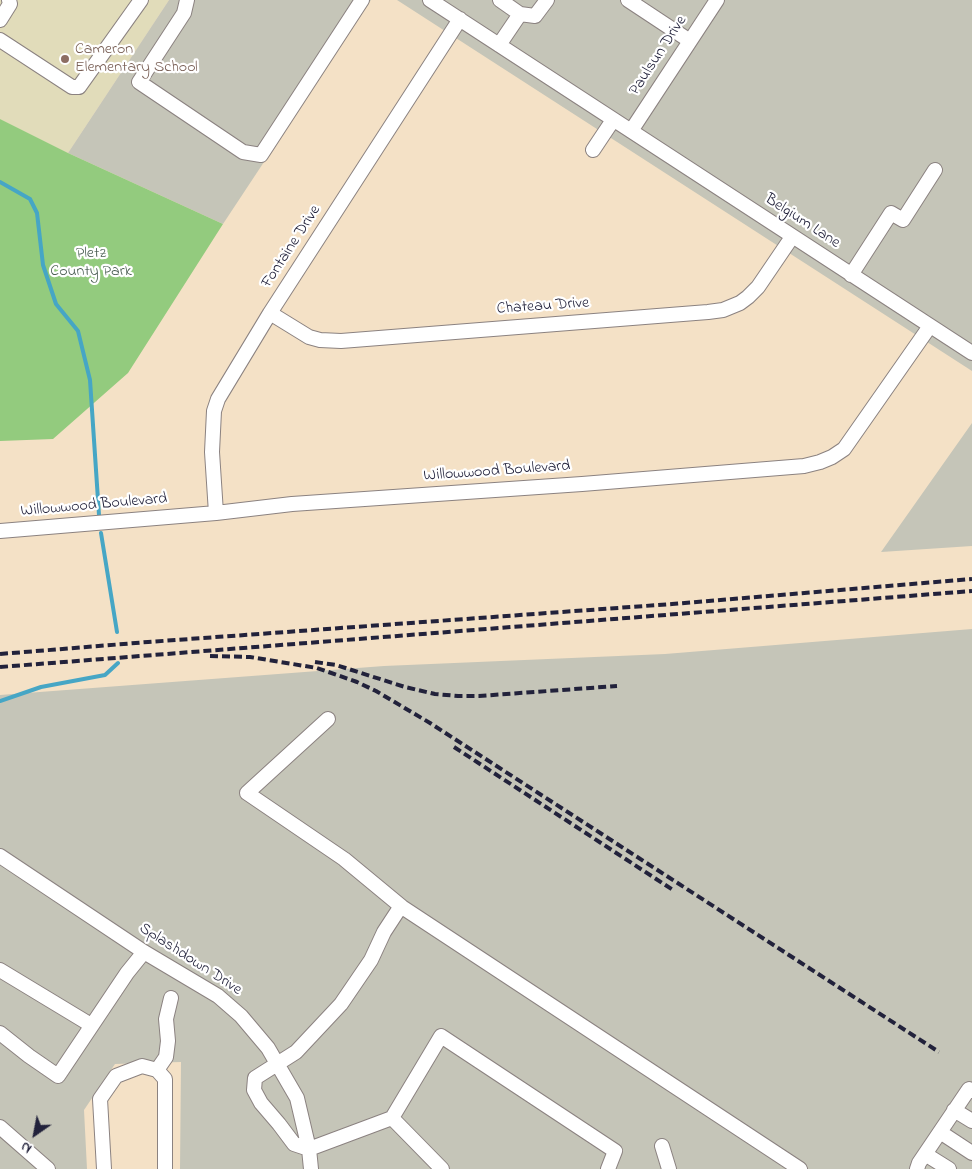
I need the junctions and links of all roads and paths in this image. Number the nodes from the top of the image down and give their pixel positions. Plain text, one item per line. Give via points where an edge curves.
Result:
1 (9, 0) edge
2 (141, 0) edge
3 (187, 0) edge
4 (362, 0) edge
5 (430, 0) edge
6 (500, 0) edge
7 (547, 0) edge
8 (628, 0) edge
9 (717, 0) edge
10 (520, 14) junction
11 (0, 20) edge
12 (460, 20) junction
13 (0, 40) edge
14 (690, 41) junction
15 (499, 45) junction
16 (613, 120) junction
17 (630, 131) junction
18 (593, 150) dead end
19 (935, 170) dead end
20 (792, 236) junction
21 (851, 275) junction
22 (270, 313) junction
23 (930, 326) junction
24 (972, 354) edge
25 (216, 513) junction
26 (0, 531) edge
27 (328, 719) dead end
28 (0, 856) edge
29 (401, 906) junction
30 (144, 952) junction
31 (0, 970) edge
32 (171, 998) dead end
33 (91, 1025) junction
34 (0, 1033) edge
35 (277, 1062) junction
36 (157, 1070) junction
37 (972, 1091) edge
38 (954, 1110) junction
39 (392, 1118) junction
40 (972, 1121) edge
41 (0, 1127) edge
42 (940, 1132) junction
43 (662, 1146) dead end
44 (309, 1148) junction
45 (925, 1154) junction
46 (972, 1154) edge
47 (48, 1169) edge
48 (104, 1169) edge
49 (165, 1169) edge
50 (311, 1169) edge
51 (442, 1169) edge
52 (608, 1169) edge
53 (669, 1169) edge
54 (800, 1169) edge
55 (917, 1169) edge
56 (949, 1169) edge

1 - 11 street via 10,4
2 - 13 street via 79,87 72,87
3 - 4 street via 184,13 139,82 243,152 261,155
5 - 12 street, Belgium Lane
6 - 10 street
7 - 10 street via 535,16
8 - 14 street
9 - 14 street, Paulsun Drive
10 - 15 street
12 - 15 street, Belgium Lane
12 - 22 street, Fontaine Drive
14 - 17 street, Paulsun Drive
15 - 16 street, Belgium Lane
16 - 17 street, Belgium Lane
16 - 18 street
17 - 20 street, Belgium Lane
19 - 21 street via 903,220 892,212
20 - 21 street, Belgium Lane
20 - 22 street, Chateau Drive via 758,287 740,303 723,310 341,341 309,338
21 - 23 street, Belgium Lane
22 - 25 street, Fontaine Drive via 234,370 214,411 212,452
23 - 24 street, Belgium Lane
23 - 25 street, Willowwood Boulevard via 844,449 820,462 804,466 292,504
25 - 26 street, Willowwood Boulevard
27 - 29 street via 247,793 344,859
28 - 30 street, Splashdown Drive
29 - 35 street via 371,960 341,1004 296,1052
29 - 54 street
30 - 33 street
30 - 35 street, Splashdown Drive via 218,996 256,1031
31 - 33 street
32 - 36 street via 166,1019 166,1057
33 - 34 street via 58,1076
35 - 44 street, Splashdown Drive via 297,1098
35 - 44 street via 255,1078 254,1090 260,1103 294,1144
36 - 48 street via 142,1066 116,1076 100,1099
36 - 49 street via 165,1079
37 - 38 street via 969,1089
38 - 40 street
38 - 42 street
39 - 44 street
39 - 51 street
39 - 52 street via 441,1036 615,1151
41 - 47 street
42 - 45 street
42 - 46 street
43 - 53 street
44 - 50 street, Splashdown Drive
45 - 55 street
45 - 56 street

